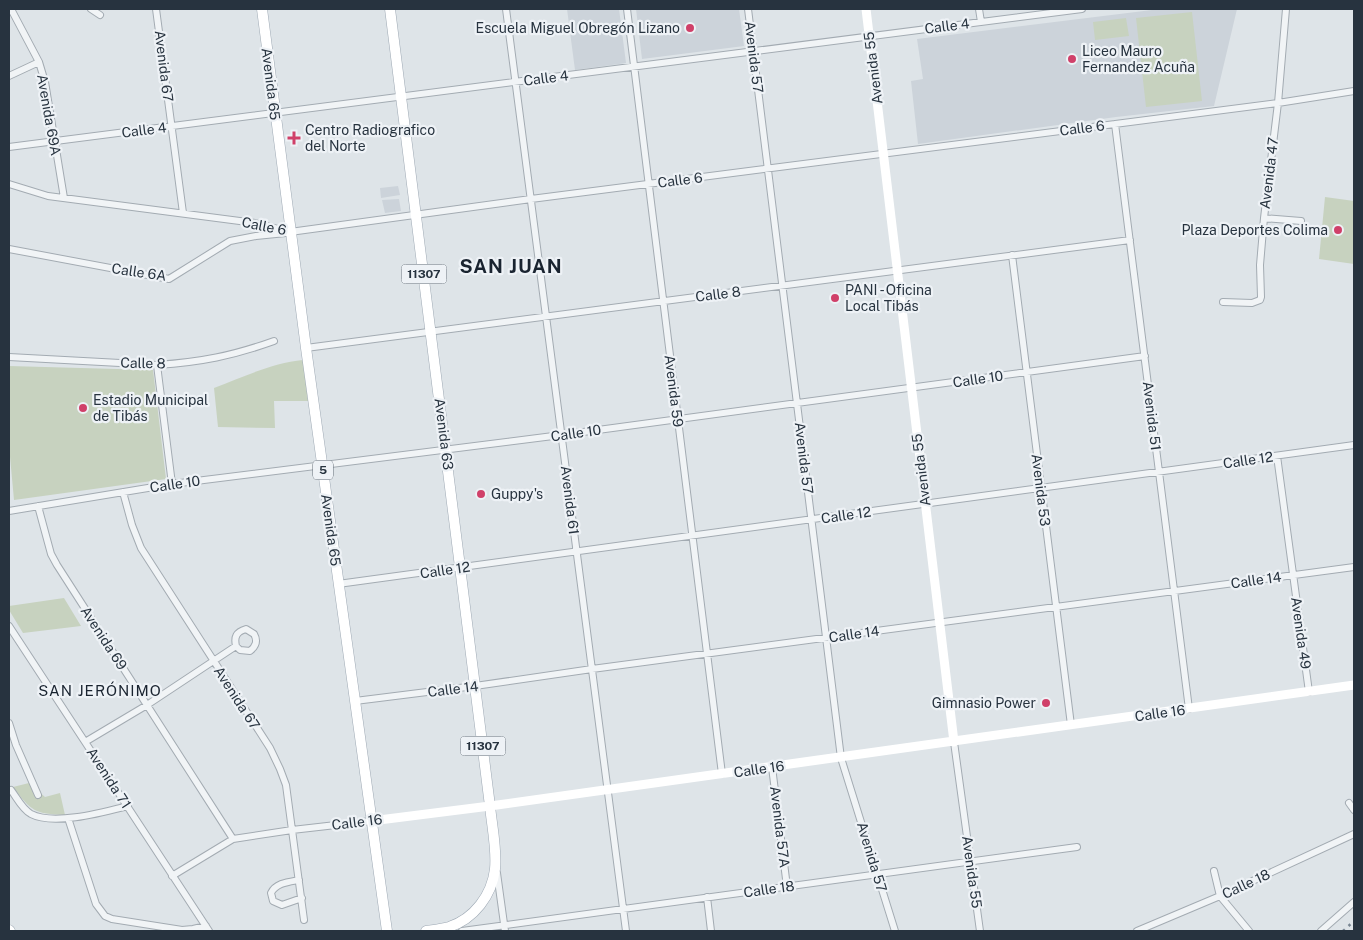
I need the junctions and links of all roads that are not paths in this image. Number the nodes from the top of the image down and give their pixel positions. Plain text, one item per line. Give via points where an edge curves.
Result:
1 (11, 9) edge
2 (90, 9) edge
3 (156, 9) edge
4 (262, 9) edge
5 (390, 9) edge
6 (506, 9) edge
7 (626, 9) edge
8 (748, 9) edge
9 (866, 9) edge
10 (980, 9) edge
11 (1082, 9) edge
12 (1286, 9) edge
13 (100, 15) dead end
14 (981, 22) junction
15 (869, 36) junction
16 (754, 51) junction
17 (39, 62) junction
18 (634, 66) junction
19 (9, 76) edge
20 (515, 82) junction
21 (1354, 91) edge
22 (401, 96) junction
23 (1278, 103) junction
24 (275, 113) junction
25 (1115, 124) junction
26 (172, 126) junction
27 (54, 141) junction
28 (9, 147) edge
29 (883, 154) junction
30 (768, 168) junction
31 (9, 184) edge
32 (648, 184) junction
33 (64, 198) junction
34 (531, 199) junction
35 (183, 213) junction
36 (416, 215) junction
37 (1264, 218) junction
38 (1301, 221) dead end
39 (255, 224) junction
40 (290, 232) junction
41 (256, 236) junction
42 (1130, 240) junction
43 (9, 249) edge
44 (1012, 255) junction
45 (897, 270) junction
46 (783, 285) junction
47 (663, 301) junction
48 (1223, 302) dead end
49 (546, 316) junction
50 (431, 332) junction
51 (274, 341) dead end
52 (306, 348) junction
53 (1144, 356) junction
54 (9, 358) edge
55 (157, 365) junction
56 (1026, 372) junction
57 (912, 388) junction
58 (797, 403) junction
59 (678, 419) junction
60 (561, 435) junction
61 (1354, 445) edge
62 (446, 450) junction
63 (1277, 456) junction
64 (322, 464) junction
65 (1159, 472) junction
66 (172, 484) junction
67 (1041, 488) junction
68 (123, 492) junction
69 (926, 504) junction
70 (38, 506) junction
71 (9, 511) edge
72 (812, 519) junction
73 (692, 536) junction
74 (577, 551) junction
75 (1354, 567) edge
76 (460, 568) junction
77 (1293, 575) junction
78 (338, 584) junction
79 (1174, 591) junction
80 (1056, 607) junction
81 (940, 622) junction
82 (9, 626) edge
83 (826, 638) junction
84 (236, 646) dead end
85 (707, 654) junction
86 (214, 661) junction
87 (592, 669) junction
88 (1354, 685) edge
89 (475, 686) junction
90 (1308, 692) junction
91 (355, 701) junction
92 (147, 704) junction
93 (1189, 708) junction
94 (9, 723) edge
95 (1071, 725) junction
96 (85, 742) junction
97 (954, 742) junction
98 (841, 758) junction
99 (772, 767) junction
100 (722, 774) junction
101 (11, 790) dead end
102 (608, 790) junction
103 (38, 795) dead end
104 (1349, 804) dead end
105 (128, 806) junction
106 (490, 806) junction
107 (1354, 810) edge
108 (68, 818) junction
109 (371, 821) junction
110 (292, 830) junction
111 (1354, 834) edge
112 (234, 839) junction
113 (1077, 847) dead end
114 (495, 860) junction
115 (971, 862) junction
116 (1214, 871) dead end
117 (878, 874) junction
118 (172, 876) junction
119 (299, 880) junction
120 (787, 886) junction
121 (1220, 896) junction
122 (707, 897) junction
123 (302, 898) junction
124 (1354, 902) edge
125 (623, 909) junction
126 (304, 920) dead end
127 (207, 929) edge
128 (504, 929) edge
129 (387, 931) edge
130 (426, 931) edge
131 (462, 931) edge
132 (626, 931) edge
133 (711, 931) edge
134 (895, 931) edge
135 (980, 931) edge
136 (1137, 931) edge
137 (1249, 931) edge
138 (1321, 931) edge

1 - 17 street, Avenida 69A
2 - 13 street
3 - 26 street, Avenida 67
4 - 24 main road, Avenida 65 / 5
5 - 22 main road, Avenida 63 / 11307
6 - 20 street, Avenida 61
7 - 18 street, Avenida 59
8 - 16 street, Avenida 57
9 - 15 street, Avenida 55
10 - 14 street
11 - 14 street, Calle 4
12 - 23 street, Avenida 47
14 - 15 street, Calle 4
15 - 16 street, Calle 4
15 - 29 street, Avenida 55
16 - 18 street, Calle 4
16 - 30 street, Avenida 57
17 - 19 street
17 - 27 street, Avenida 69A
18 - 20 street, Calle 4
18 - 32 street, Avenida 59
20 - 22 street, Calle 4
20 - 34 street, Avenida 61
21 - 23 street, Calle 6
22 - 24 street, Calle 4
22 - 36 main road, Avenida 63 / 11307
23 - 25 street, Calle 6
23 - 37 street, Avenida 47
24 - 26 street, Calle 4
24 - 40 main road, Avenida 65 / 5
25 - 29 street, Calle 6
25 - 42 street, Avenida 51
26 - 27 street, Calle 4
26 - 35 street, Avenida 67
27 - 28 street, Calle 4
27 - 33 street, Avenida 69A
29 - 30 street, Calle 6
29 - 45 street, Avenida 55
30 - 32 street, Calle 6
30 - 46 street, Avenida 57
31 - 33 street, Calle 6
32 - 34 street, Calle 6
32 - 47 street, Avenida 59
33 - 35 street, Calle 6
34 - 36 street, Calle 6
34 - 49 street, Avenida 61
35 - 39 street, Calle 6
36 - 40 street, Calle 6
36 - 50 main road, Avenida 63 / 11307
37 - 38 street
37 - 48 street, Avenida 47 via 1260,300 1252,303
39 - 40 street, Calle 6
39 - 41 street
40 - 41 street, Calle 6A
40 - 52 main road, Avenida 65 / 5
41 - 43 street, Calle 6A via 230,241 169,279
42 - 44 street, Calle 8
42 - 53 street, Avenida 51
44 - 45 street, Calle 8
44 - 56 street, Avenida 53
45 - 46 street, Calle 8
45 - 57 street, Avenida 55
46 - 47 street, Calle 8
46 - 58 street, Avenida 57
47 - 49 street, Calle 8
47 - 59 street, Avenida 59
49 - 50 street, Calle 8
49 - 60 street, Avenida 61
50 - 52 street, Calle 8
50 - 62 main road, Avenida 63 / 11307
51 - 55 street, Calle 8 via 226,357
52 - 64 main road, Avenida 65 / 5
53 - 56 street, Calle 10
53 - 65 street, Avenida 51
54 - 55 street, Calle 8
55 - 66 street
56 - 57 street, Calle 10
56 - 67 street, Avenida 53
57 - 58 street, Calle 10
57 - 69 street, Avenida 55
58 - 59 street, Calle 10
58 - 72 street, Avenida 57
59 - 60 street, Calle 10
59 - 73 street, Avenida 59
60 - 62 street, Calle 10
60 - 74 street, Avenida 61
61 - 63 street, Calle 12
62 - 64 street, Calle 10
62 - 76 main road, Avenida 63 / 11307
63 - 65 street, Calle 12
63 - 77 street, Avenida 49
64 - 66 street, Calle 10
64 - 78 main road, Avenida 65 / 5
65 - 67 street, Calle 12
65 - 79 street, Avenida 51
66 - 68 street, Calle 10
67 - 69 street, Calle 12
67 - 80 street, Avenida 53
68 - 70 street, Calle 10
68 - 86 street, Avenida 67 via 141,548
69 - 72 street, Calle 12
69 - 81 street, Avenida 55
70 - 71 street, Calle 10
70 - 92 street, Avenida 69 via 57,565
72 - 73 street, Calle 12
72 - 83 street, Avenida 57
73 - 74 street, Calle 12
73 - 85 street, Avenida 59
74 - 76 street, Calle 12
74 - 87 street, Avenida 61
75 - 77 street, Calle 14
76 - 78 street, Calle 12
76 - 89 main road, Avenida 63 / 11307
77 - 79 street, Calle 14
77 - 90 street, Avenida 49
78 - 91 main road, Avenida 65 / 5
79 - 80 street, Calle 14
79 - 93 street, Avenida 51
80 - 81 street, Calle 14
80 - 95 street, Avenida 53
81 - 83 street, Calle 14
81 - 97 street, Avenida 55
82 - 96 street, Avenida 71
83 - 85 street, Calle 14
83 - 98 street, Avenida 57
84 - 86 street
85 - 87 street, Calle 14
85 - 100 street, Avenida 59
86 - 92 street
86 - 110 street, Avenida 67 via 280,769 286,785
87 - 89 street, Calle 14
87 - 102 street, Avenida 61
88 - 90 street, Calle 16
89 - 91 street, Calle 14
89 - 106 main road, Avenida 63 / 11307
90 - 93 street, Calle 16
91 - 109 main road, Avenida 65 / 5
92 - 96 street
92 - 112 street, Avenida 69
93 - 95 street, Calle 16
94 - 103 street
95 - 97 street, Calle 16
96 - 105 street, Avenida 71
97 - 98 street, Calle 16
97 - 115 street, Avenida 55
98 - 99 street, Calle 16
98 - 117 street, Avenida 57
99 - 100 street, Calle 16
99 - 120 street, Avenida 57A
100 - 102 street, Calle 16
101 - 108 street via 30,813 45,818
102 - 106 street, Calle 16
102 - 125 street, Avenida 61
104 - 107 street
105 - 108 street
105 - 118 street, Avenida 71
106 - 109 street, Calle 16
106 - 114 main road, Avenida 63 / 11307
108 - 127 street via 96,904 105,916 182,930
109 - 110 street, Calle 16
109 - 129 main road, Avenida 65 / 5
110 - 112 street, Calle 16
110 - 119 street, Avenida 67
111 - 121 street, Calle 18
112 - 118 street, Calle 16
113 - 115 street, Calle 18
114 - 128 street, Avenida 63
114 - 130 main road, Avenida 63 / 11307 via 491,886 477,909 447,928
115 - 117 street, Calle 18
115 - 135 street, Avenida 55
116 - 121 street
117 - 120 street, Calle 18
117 - 134 street, Avenida 57
118 - 127 street, Avenida 71
119 - 123 street, Avenida 67
119 - 123 street via 275,888 271,897 273,902 282,905
120 - 122 street, Calle 18
121 - 136 street, Calle 18
121 - 137 street
122 - 125 street, Calle 18
122 - 133 street
123 - 126 street, Avenida 67
124 - 138 street
125 - 128 street, Calle 18
125 - 132 street, Avenida 61
128 - 131 street, Calle 18

